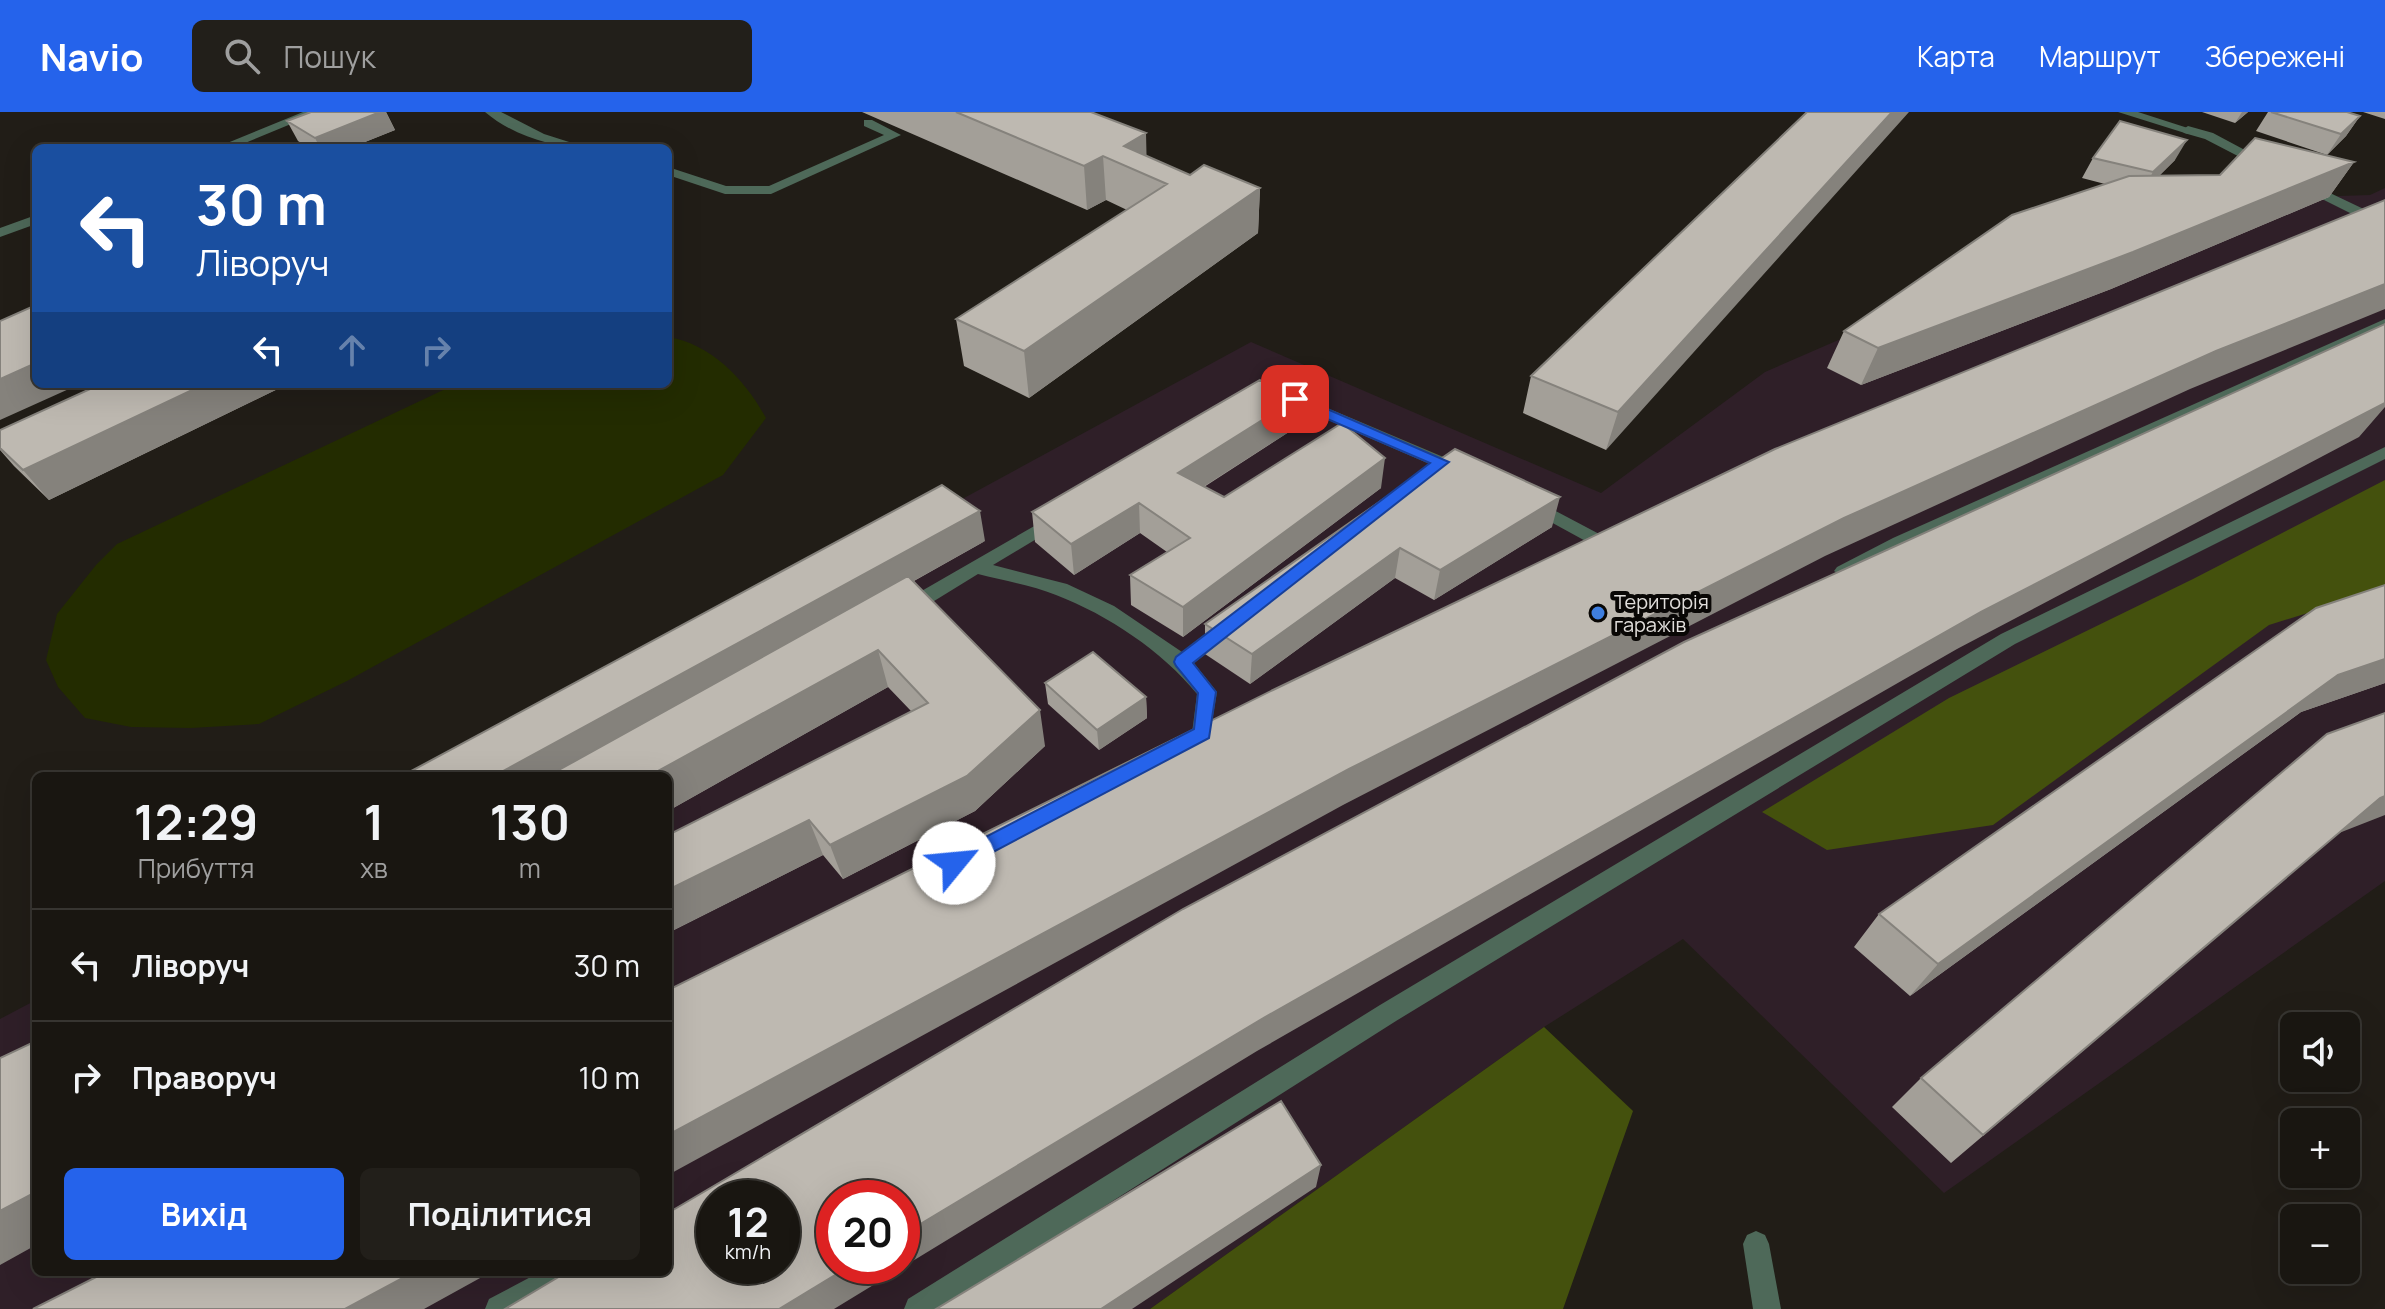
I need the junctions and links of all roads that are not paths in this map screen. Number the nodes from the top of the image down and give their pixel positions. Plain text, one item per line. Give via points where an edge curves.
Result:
1 (314, 112) edge
2 (491, 112) edge
3 (2124, 112) edge
4 (868, 123) dead end
5 (231, 144) edge
6 (567, 144) edge
7 (2275, 169) edge
8 (672, 172) edge
9 (2288, 176) edge
10 (2376, 220) edge
11 (32, 221) edge
12 (2338, 228) edge
13 (0, 233) edge
14 (2385, 324) edge
15 (1253, 395) edge
16 (2385, 452) edge
17 (1481, 481) edge
18 (1521, 499) edge
19 (1070, 510) edge
20 (1597, 540) edge
21 (978, 568) junction
22 (1828, 579) edge
23 (896, 614) edge
24 (1244, 614) edge
25 (1182, 662) junction
26 (1202, 733) edge
27 (1756, 1244) dead end
28 (560, 1276) edge
29 (499, 1309) edge
30 (918, 1309) edge
31 (1767, 1309) edge

1 - 5 street
2 - 6 street
3 - 7 street via 2209,136
4 - 8 street via 895,135 771,190 725,190
9 - 10 street
10 - 12 street
11 - 13 street
14 - 22 street via 1899,542
15 - 17 street via 1266,387 1435,467
16 - 30 street via 2008,639 1388,1013
18 - 20 street
19 - 21 street
21 - 23 street
21 - 25 street via 1060,589 1107,611
24 - 25 street
25 - 26 street via 1207,692
27 - 31 street
28 - 29 street

